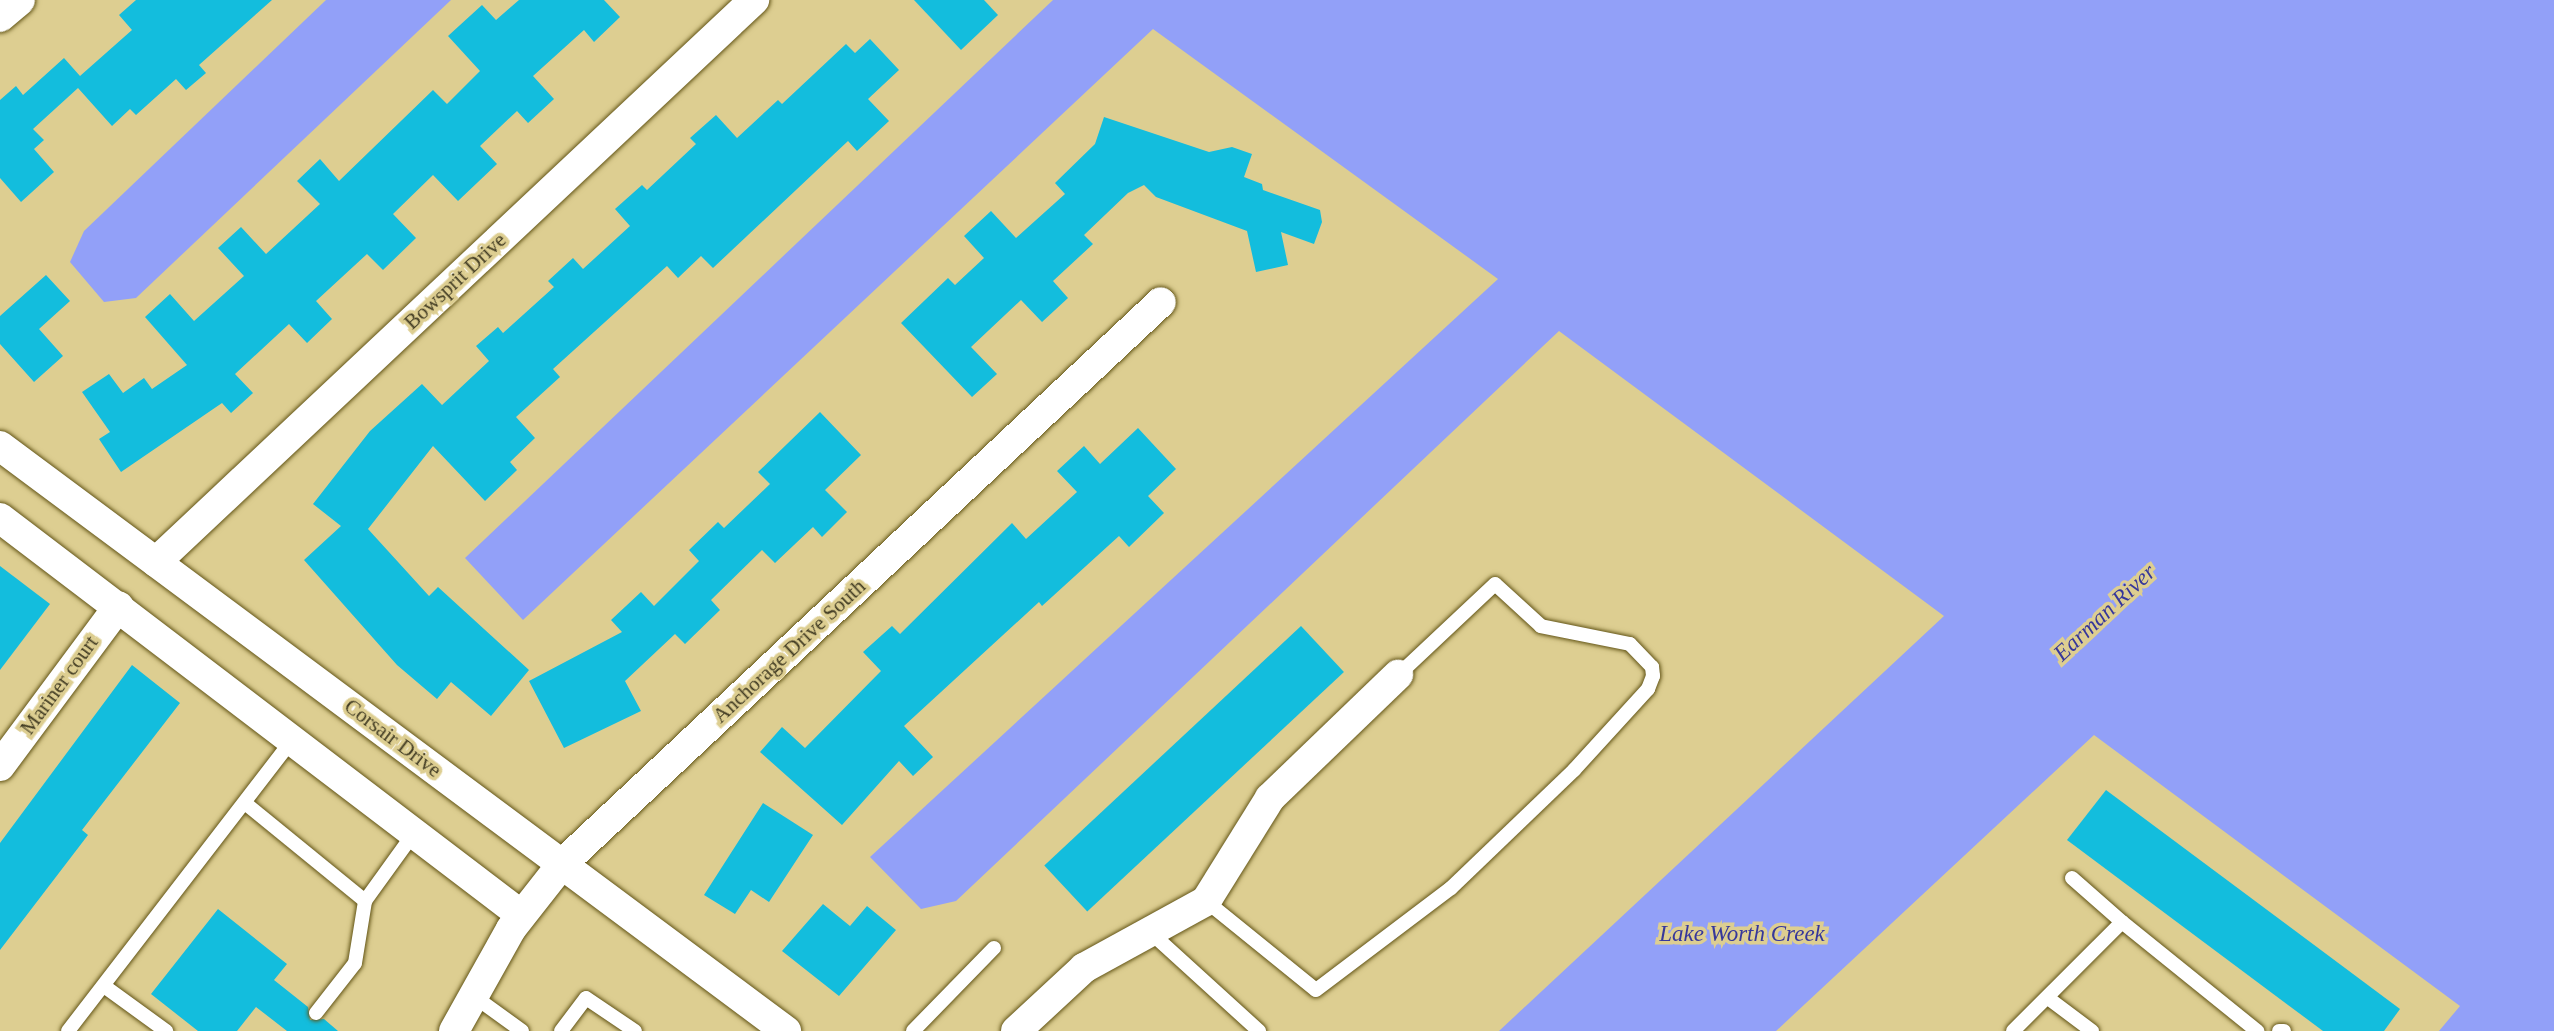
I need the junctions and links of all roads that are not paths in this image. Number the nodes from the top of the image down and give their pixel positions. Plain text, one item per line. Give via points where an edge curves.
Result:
1 (20, 0) edge
2 (754, 0) edge
3 (0, 17) edge
4 (1161, 302) dead end
5 (0, 446) edge
6 (0, 518) edge
7 (156, 562) junction
8 (119, 606) junction
9 (1398, 675) joint
10 (292, 740) junction
11 (0, 766) edge
12 (245, 803) junction
13 (414, 833) junction
14 (562, 864) junction
15 (2072, 878) dead end
16 (365, 901) junction
17 (1206, 901) junction
18 (520, 914) junction
19 (2122, 922) junction
20 (1149, 931) junction
21 (995, 948) dead end
22 (104, 986) junction
23 (475, 997) junction
24 (2048, 998) junction
25 (316, 1013) dead end
26 (68, 1031) edge
27 (166, 1031) edge
28 (454, 1031) edge
29 (522, 1031) edge
30 (561, 1031) edge
31 (635, 1031) edge
32 (786, 1031) edge
33 (914, 1031) edge
34 (1016, 1031) edge
35 (1259, 1031) edge
36 (2013, 1031) edge
37 (2092, 1031) edge
38 (2257, 1031) edge

1 - 3 street
2 - 7 street, Bowsprit Drive
4 - 14 street, Anchorage Drive South
5 - 7 street, Corsair Drive
6 - 8 street
7 - 14 street, Corsair Drive
8 - 10 street
8 - 11 street, Mariner court
9 - 17 street via 1270,798
9 - 17 lane via 1494,584 1542,626 1630,644 1652,667 1653,676 1648,689 1574,770 1451,888 1317,990
10 - 12 lane
10 - 13 street
12 - 16 lane
12 - 22 lane
13 - 16 lane
13 - 18 street
14 - 18 street, Anchorage Drive South
14 - 32 street, Corsair Drive
15 - 19 lane
16 - 25 lane via 355,963
17 - 20 street
18 - 23 street, Anchorage Drive South
19 - 24 lane
19 - 38 lane
20 - 34 street via 1084,968
20 - 35 lane
21 - 33 lane
22 - 26 lane
22 - 27 lane
23 - 28 street, Anchorage Drive South
23 - 29 lane
24 - 36 lane
24 - 37 lane
30 - 31 lane via 586,998

